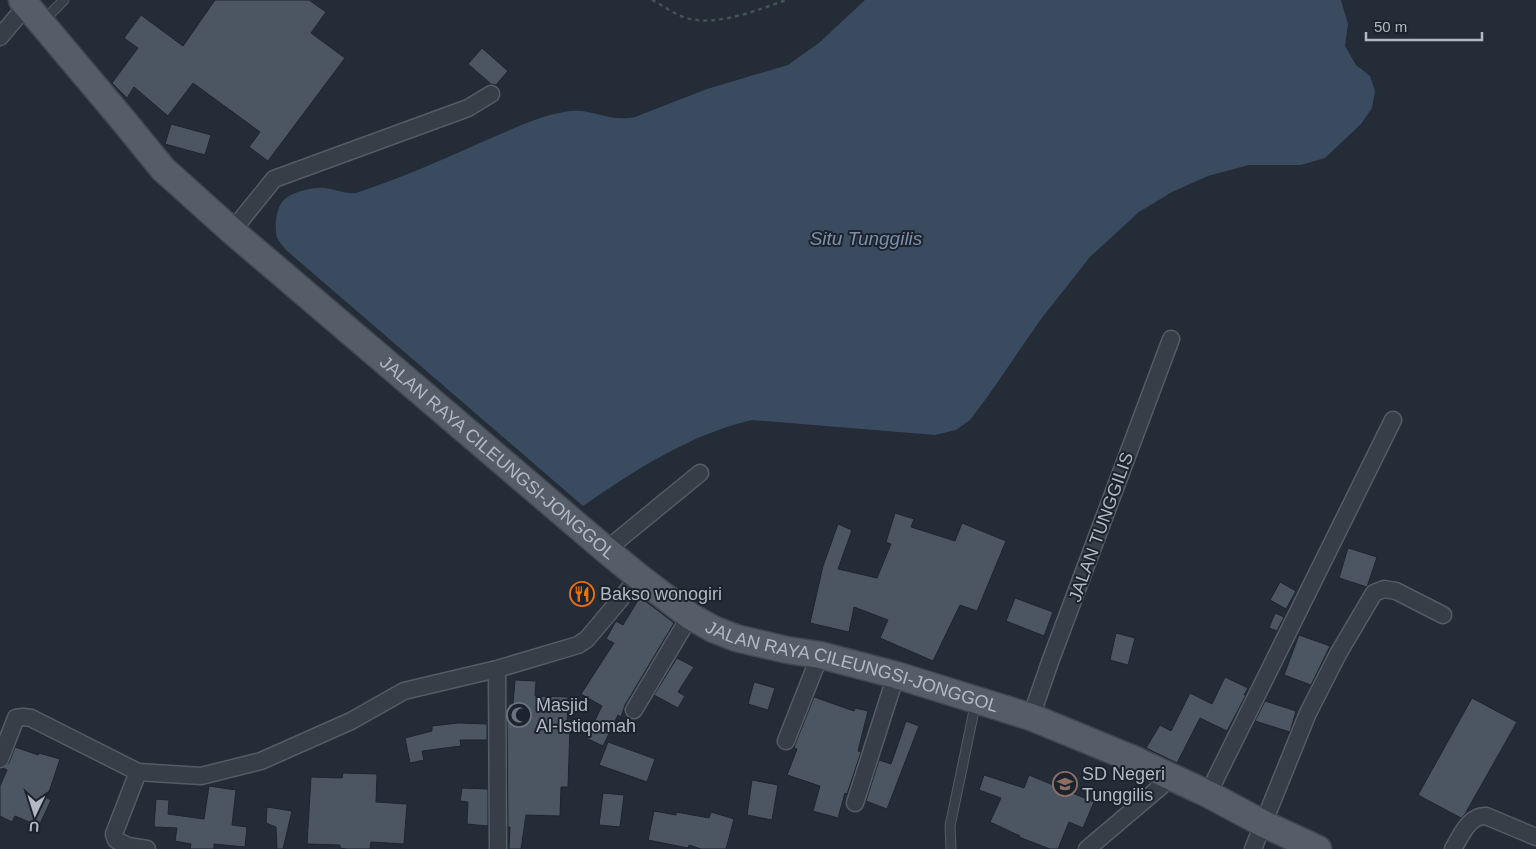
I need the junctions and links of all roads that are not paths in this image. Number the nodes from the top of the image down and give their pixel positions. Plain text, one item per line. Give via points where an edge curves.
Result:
1 (64, 0) edge
2 (30, 9) edge
3 (0, 37) edge
4 (491, 94) dead end
5 (232, 231) junction
6 (1171, 339) dead end
7 (1393, 420) dead end
8 (700, 472) dead end
9 (606, 550) junction
10 (639, 578) junction
11 (1443, 615) dead end
12 (690, 616) junction
13 (820, 654) junction
14 (497, 669) junction
15 (896, 675) junction
16 (976, 701) junction
17 (634, 710) dead end
18 (1031, 717) junction
19 (786, 741) dead end
20 (0, 758) edge
21 (138, 772) junction
22 (1172, 777) junction
23 (1208, 794) junction
24 (855, 803) dead end
25 (1264, 824) junction
26 (1536, 838) edge
27 (147, 849) edge
28 (498, 849) edge
29 (951, 849) edge
30 (1087, 849) edge
31 (1253, 849) edge
32 (1318, 849) edge
33 (1453, 849) edge

1 - 2 lane
2 - 3 street
2 - 5 main road, JALAN RAYA CILEUNGSI-JONGGOL via 162,169
4 - 5 street via 468,108 274,179
5 - 9 main road, JALAN RAYA CILEUNGSI-JONGGOL
6 - 18 street, JALAN TUNGGILIS
7 - 23 street
8 - 9 street
9 - 10 main road, JALAN RAYA CILEUNGSI-JONGGOL
10 - 12 main road, JALAN RAYA CILEUNGSI-JONGGOL
10 - 14 street via 578,645
11 - 25 street via 1396,590 1384,589 1374,593 1308,713
12 - 13 main road, JALAN RAYA CILEUNGSI-JONGGOL via 736,638
12 - 17 street
13 - 15 main road, JALAN RAYA CILEUNGSI-JONGGOL
13 - 19 street
14 - 21 street via 404,691 351,721 261,761 201,776
14 - 28 street
15 - 16 main road, JALAN RAYA CILEUNGSI-JONGGOL
15 - 24 street
16 - 18 main road, JALAN RAYA CILEUNGSI-JONGGOL
16 - 29 lane via 950,826
18 - 22 main road, JALAN RAYA CILEUNGSI-JONGGOL
20 - 21 street via 16,718 23,717 31,718
21 - 27 street via 114,834 116,840 128,846
22 - 23 main road, JALAN RAYA CILEUNGSI-JONGGOL
22 - 30 street
23 - 25 main road, JALAN RAYA CILEUNGSI-JONGGOL
25 - 31 street
25 - 32 main road, JALAN RAYA CILEUNGSI-JONGGOL
26 - 33 street via 1480,816 1472,820

